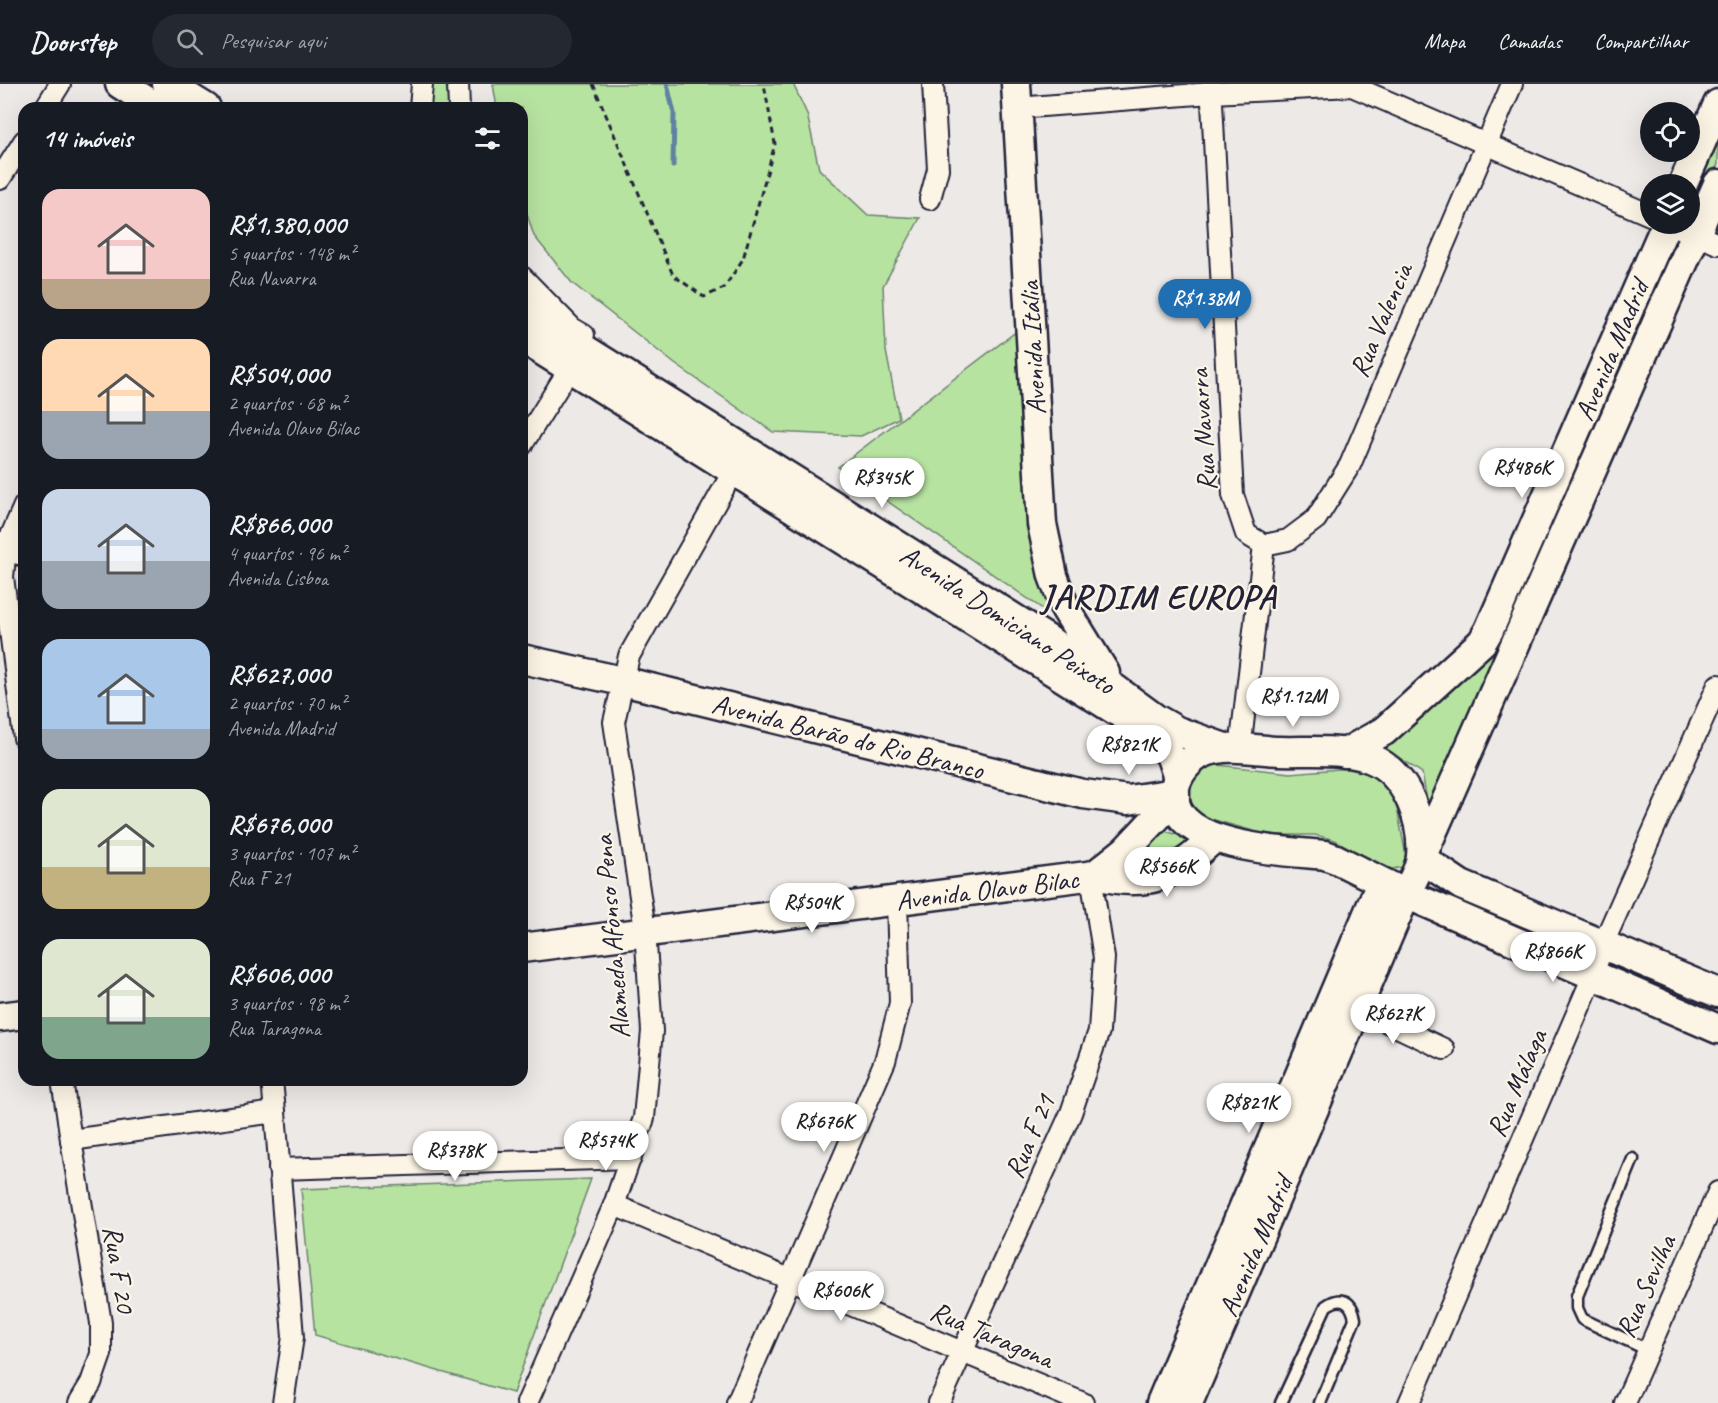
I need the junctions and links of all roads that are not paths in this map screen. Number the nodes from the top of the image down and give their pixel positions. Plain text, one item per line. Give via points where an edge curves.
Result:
1 (60, 84) edge
2 (120, 84) edge
3 (167, 84) edge
4 (422, 84) edge
5 (458, 84) edge
6 (933, 84) edge
7 (1512, 84) edge
8 (1352, 85) edge
9 (1211, 89) edge
10 (1016, 96) edge
11 (49, 102) edge
12 (148, 102) edge
13 (196, 102) edge
14 (420, 102) edge
15 (459, 102) edge
16 (1718, 104) edge
17 (1486, 145) junction
18 (18, 150) edge
19 (1687, 174) edge
20 (0, 179) edge
21 (1718, 184) edge
22 (930, 199) dead end
23 (1640, 211) edge
24 (1664, 234) edge
25 (1707, 239) edge
26 (528, 283) edge
27 (528, 314) edge
28 (528, 342) edge
29 (570, 368) junction
30 (682, 412) junction
31 (528, 435) edge
32 (733, 472) junction
33 (18, 525) edge
34 (1264, 545) junction
35 (10, 548) edge
36 (1065, 608) junction
37 (1047, 639) junction
38 (528, 660) edge
39 (622, 681) junction
40 (1718, 685) edge
41 (1113, 686) junction
42 (18, 692) edge
43 (1231, 748) junction
44 (1345, 753) junction
45 (1176, 790) junction
46 (1214, 838) junction
47 (1421, 858) junction
48 (1093, 876) junction
49 (1393, 889) junction
50 (897, 900) junction
51 (645, 930) junction
52 (1603, 945) junction
53 (528, 947) edge
54 (1593, 976) junction
55 (1718, 993) edge
56 (1357, 1008) junction
57 (18, 1015) edge
58 (0, 1017) edge
59 (1718, 1029) edge
60 (1444, 1049) dead end
61 (63, 1086) edge
62 (273, 1086) edge
63 (275, 1112) junction
64 (71, 1140) junction
65 (631, 1158) junction
66 (1633, 1159) dead end
67 (279, 1169) junction
68 (1718, 1192) edge
69 (614, 1205) junction
70 (789, 1281) junction
71 (1648, 1350) junction
72 (963, 1352) junction
73 (79, 1403) edge
74 (283, 1403) edge
75 (526, 1403) edge
76 (737, 1403) edge
77 (939, 1403) edge
78 (1083, 1403) edge
79 (1161, 1403) edge
80 (1188, 1403) edge
81 (1281, 1403) edge
82 (1320, 1403) edge
83 (1409, 1403) edge
84 (1625, 1403) edge

1 - 11 street
2 - 12 main road
3 - 13 main road
4 - 14 street
5 - 15 street
6 - 22 street via 938,169
7 - 17 street, Rua Valencia
8 - 9 street
8 - 17 street
9 - 10 street
9 - 34 street, Rua Navarra via 1233,495 1246,534
10 - 36 main road, Avenida Itália via 1042,524 1053,576
16 - 19 main road
17 - 23 street
17 - 34 street, Rua Valencia via 1350,465 1316,519 1287,540
18 - 20 street
21 - 25 main road, Avenida Madrid
24 - 44 main road, Avenida Madrid via 1482,642 1384,731
25 - 47 main road, Avenida Madrid
26 - 30 street via 572,328 665,389
27 - 30 main road, Avenida Domiciano Peixoto
28 - 29 main road, Avenida Domiciano Peixoto
29 - 31 street
29 - 32 main road, Avenida Domiciano Peixoto
30 - 37 main road, Avenida Domiciano Peixoto
32 - 39 street, Alameda Afonso Pena via 629,656
32 - 45 main road, Avenida Domiciano Peixoto via 1158,737 1172,757
33 - 35 street
34 - 43 street
35 - 42 street via 3,577
36 - 37 main road via 1061,627
36 - 41 main road, Avenida Itália
37 - 41 main road, Avenida Domiciano Peixoto
38 - 39 main road, Avenida Barão do Rio Branco
39 - 45 main road, Avenida Barão do Rio Branco via 1083,794 1128,800
39 - 51 street, Alameda Afonso Pena via 614,722
40 - 52 street, Rua Málaga
41 - 43 main road, Avenida Domiciano Peixoto via 1177,731
43 - 44 main road
43 - 45 main road, Avenida Olavo Bilac via 1192,760
44 - 47 main road, Avenida Madrid via 1377,761 1395,775 1416,815
45 - 46 main road, Avenida Domiciano Peixoto via 1183,815
45 - 48 main road, Avenida Olavo Bilac via 1125,851
46 - 48 main road, Avenida Olavo Bilac via 1184,866 1165,875 1119,881
46 - 49 main road via 1269,850 1325,855
47 - 49 main road, Avenida Madrid
47 - 52 main road via 1461,885
48 - 50 main road, Avenida Olavo Bilac
48 - 72 street, Rua F 21 via 1104,958 1100,1031 1071,1113
49 - 54 main road
49 - 56 main road, Avenida Madrid
49 - 79 main road, Avenida Madrid
50 - 51 main road, Avenida Olavo Bilac
50 - 70 street via 900,1003 885,1061
51 - 53 main road, Avenida Olavo Bilac
51 - 65 street, Alameda Afonso Pena via 652,1031 644,1118
52 - 54 street, Rua Málaga
52 - 55 main road
54 - 59 main road
54 - 83 street, Rua Málaga
56 - 60 street
56 - 80 main road, Avenida Madrid
57 - 58 main road
61 - 64 street, Rua F 20
62 - 63 street
63 - 64 street
63 - 67 street
64 - 73 street, Rua F 20 via 101,1323 101,1354
65 - 67 street
65 - 69 street, Alameda Afonso Pena
66 - 71 lane via 1577,1296 1577,1308 1582,1319
67 - 74 street via 293,1337
68 - 71 street, Rua Sevilha
69 - 70 street, Rua Taragona
69 - 75 street, Alameda Afonso Pena
70 - 72 street, Rua Taragona
70 - 76 street
71 - 84 street, Rua Sevilha
72 - 77 street, Rua F 21
72 - 78 street, Rua Taragona
81 - 82 lane via 1326,1306 1334,1300 1345,1300 1353,1308 1355,1319

